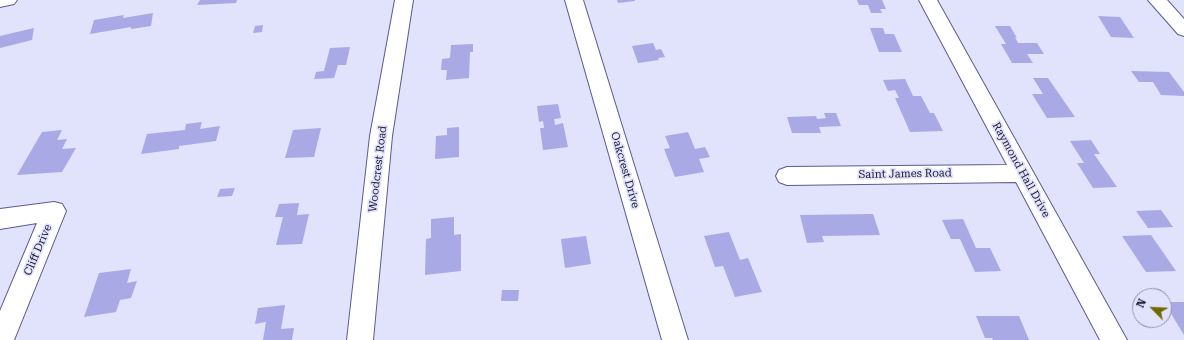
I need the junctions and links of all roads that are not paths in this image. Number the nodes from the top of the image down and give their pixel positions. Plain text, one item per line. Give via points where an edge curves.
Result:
1 (8, 0) edge
2 (404, 0) edge
3 (574, 0) edge
4 (928, 0) edge
5 (1157, 0) edge
6 (0, 2) edge
7 (1184, 30) edge
8 (1023, 173) junction
9 (787, 176) dead end
10 (0, 218) edge
11 (1, 340) edge
12 (360, 340) edge
13 (674, 340) edge
14 (1114, 340) edge

1 - 6 street
2 - 12 street, Woodcrest Road via 381,136
3 - 13 street, Oakcrest Drive
4 - 8 street, Raymond Hall Drive
5 - 7 street
8 - 9 street, Saint James Road
8 - 14 street, Raymond Hall Drive
10 - 11 street, Cliff Drive via 54,211

